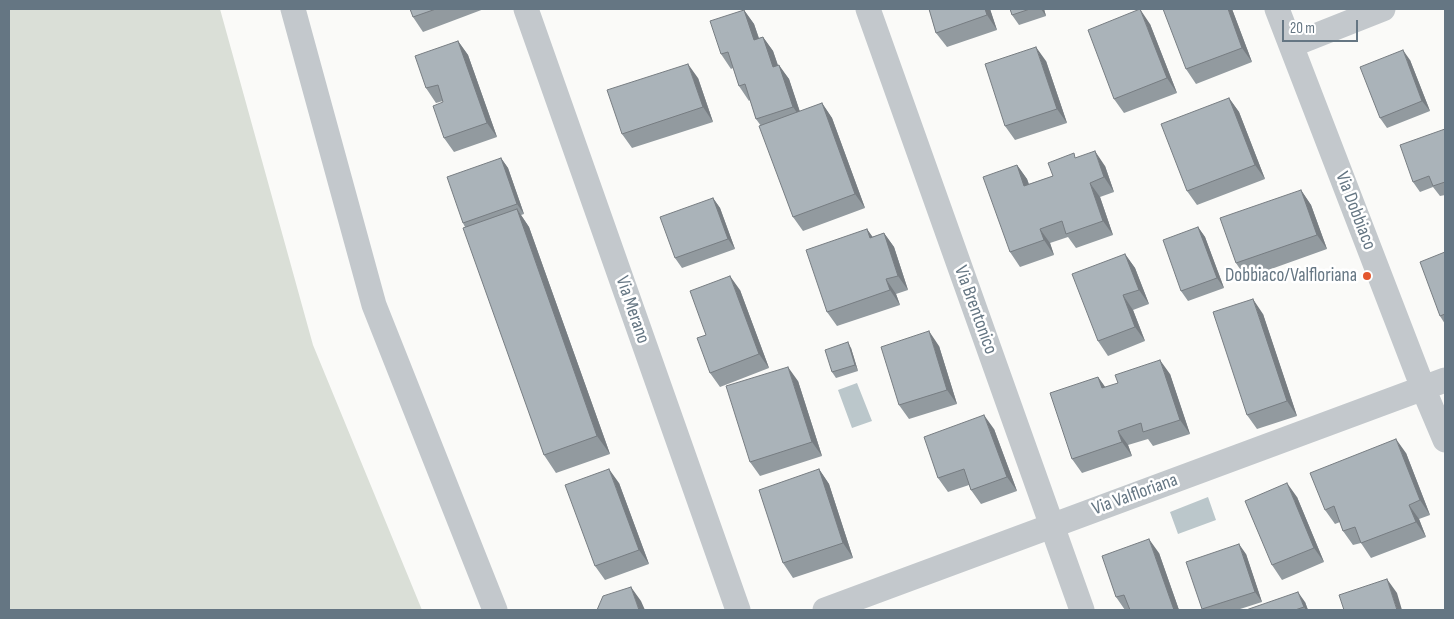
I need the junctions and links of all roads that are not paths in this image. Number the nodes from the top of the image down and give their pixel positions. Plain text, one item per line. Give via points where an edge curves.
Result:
1 (293, 9) edge
2 (526, 9) edge
3 (868, 9) edge
4 (1277, 9) edge
5 (1383, 9) edge
6 (1292, 45) junction
7 (1434, 384) edge
8 (1445, 440) edge
9 (1052, 526) junction
10 (495, 610) edge
11 (738, 610) edge
12 (825, 610) edge
13 (1082, 610) edge

1 - 10 street via 374,305
2 - 11 street, Via Merano
3 - 9 street, Via Brentonico
4 - 6 street, Via Dobbiaco
5 - 6 street
6 - 7 street, Via Dobbiaco
7 - 8 street, Via Dobbiaco
7 - 9 street, Via Valfloriana
9 - 12 street, Via Valfloriana
9 - 13 street, Via Brentonico

